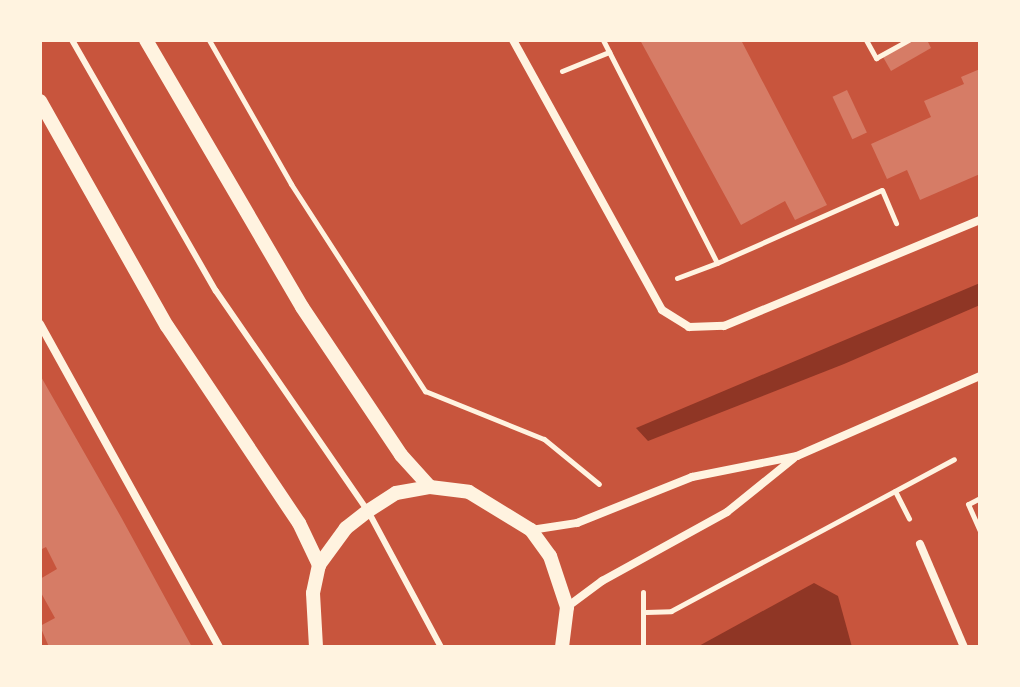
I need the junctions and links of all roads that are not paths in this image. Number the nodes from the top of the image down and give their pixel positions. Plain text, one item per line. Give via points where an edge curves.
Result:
1 (72, 40) edge
2 (146, 40) edge
3 (513, 40) edge
4 (40, 101) edge
5 (980, 220) edge
6 (40, 324) edge
7 (980, 376) edge
8 (797, 456) junction
9 (430, 487) junction
10 (368, 511) junction
11 (531, 530) junction
12 (920, 544) dead end
13 (319, 565) junction
14 (567, 607) junction
15 (219, 647) edge
16 (316, 647) edge
17 (441, 647) edge
18 (562, 647) edge
19 (964, 647) edge

1 - 10 lane via 216,291
2 - 9 street via 302,307 401,455
3 - 5 street via 662,310 689,327 724,326
4 - 13 street via 167,326 299,523
6 - 15 street
7 - 8 street
8 - 11 street via 692,477 577,523
8 - 14 street via 727,512 638,560
9 - 10 street via 396,493
9 - 11 street via 469,492
10 - 13 street via 346,528
10 - 17 lane
11 - 14 street via 550,556
12 - 19 street
13 - 16 street via 313,593
14 - 18 street

